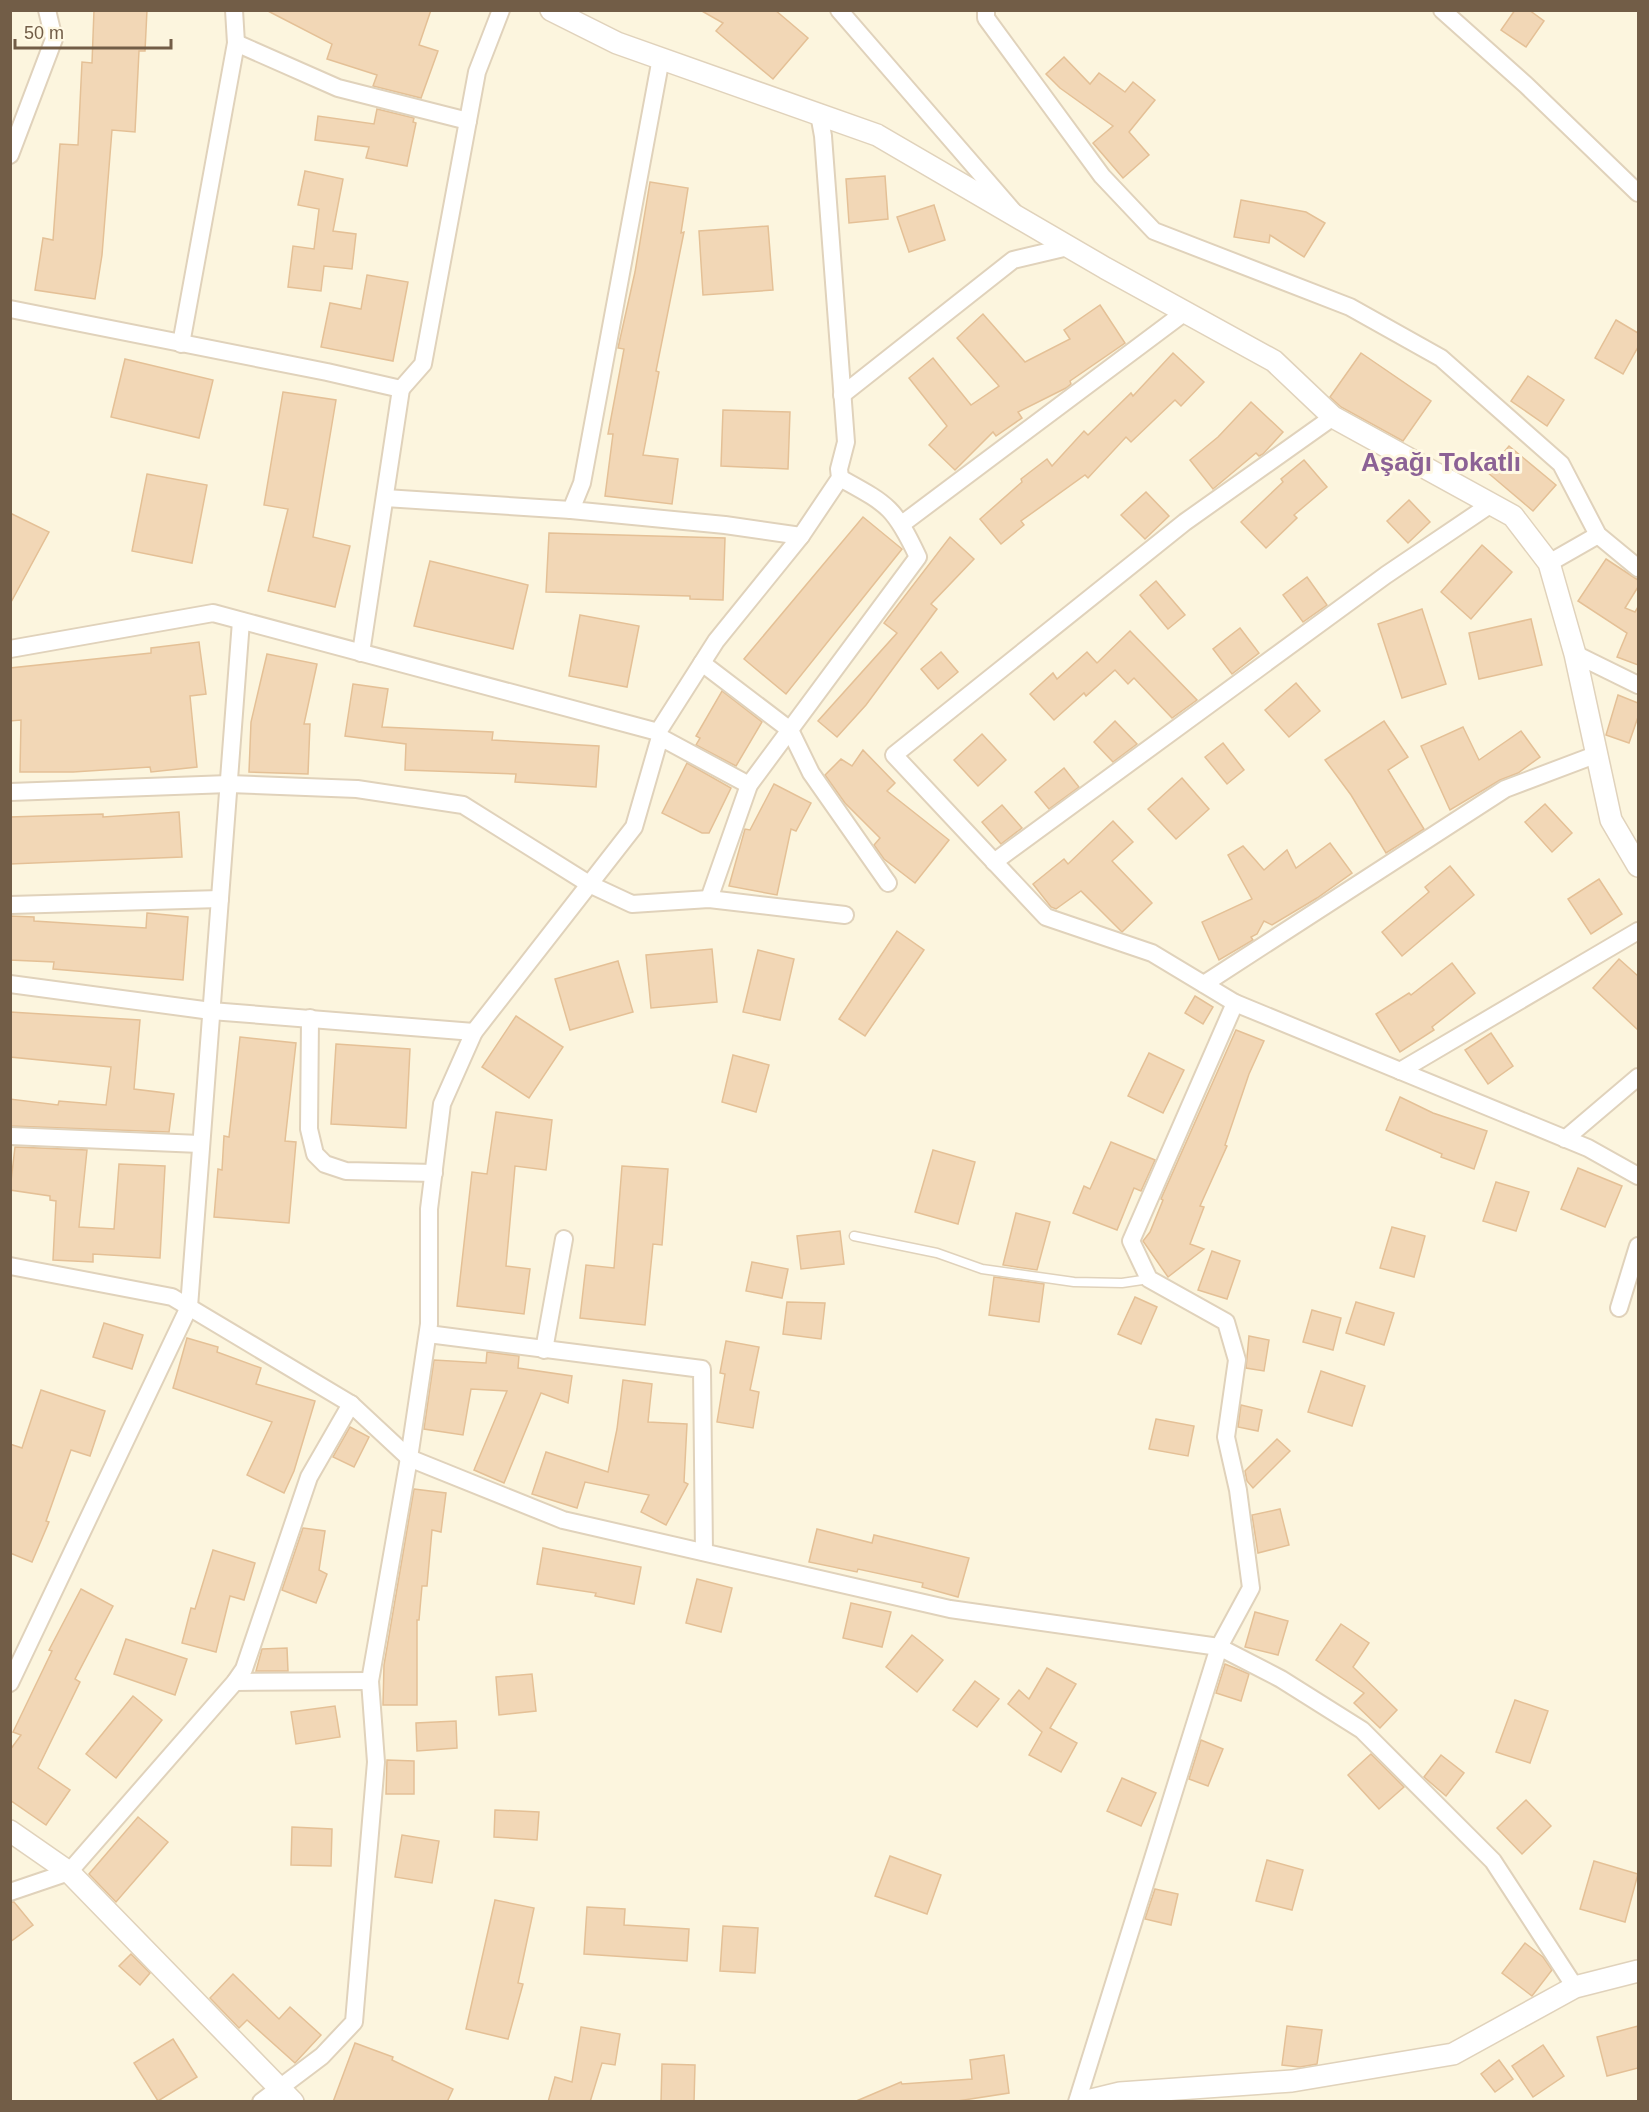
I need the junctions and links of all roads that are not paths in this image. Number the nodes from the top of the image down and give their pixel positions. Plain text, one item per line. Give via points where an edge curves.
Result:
1 (47, 10) edge
2 (234, 10) edge
3 (501, 10) edge
4 (550, 10) edge
5 (839, 10) edge
6 (986, 10) edge
7 (1442, 10) edge
8 (236, 43) junction
9 (661, 58) junction
10 (819, 114) junction
11 (468, 121) junction
12 (10, 155) edge
13 (1638, 193) edge
14 (1019, 218) junction
15 (1068, 247) junction
16 (10, 309) edge
17 (1185, 312) junction
18 (181, 344) junction
19 (402, 389) junction
20 (842, 395) junction
21 (1333, 417) junction
22 (840, 478) junction
23 (385, 498) junction
24 (1491, 504) junction
25 (571, 510) junction
26 (902, 524) junction
27 (1598, 535) junction
28 (801, 536) junction
29 (1549, 562) junction
30 (1638, 568) edge
31 (242, 621) junction
32 (10, 649) edge
33 (362, 652) junction
34 (1575, 654) junction
35 (702, 663) junction
36 (1638, 685) edge
37 (790, 730) junction
38 (659, 734) junction
39 (1595, 755) junction
40 (229, 784) junction
41 (749, 785) junction
42 (10, 792) edge
43 (994, 862) junction
44 (1638, 866) edge
45 (888, 883) dead end
46 (589, 884) junction
47 (220, 899) junction
48 (709, 899) junction
49 (10, 905) edge
50 (845, 915) dead end
51 (1638, 932) edge
52 (10, 984) edge
53 (1204, 984) junction
54 (1235, 1003) junction
55 (211, 1011) junction
56 (310, 1018) junction
57 (474, 1032) junction
58 (1400, 1071) junction
59 (1638, 1077) edge
60 (10, 1136) edge
61 (1565, 1139) junction
62 (200, 1144) junction
63 (434, 1173) junction
64 (1638, 1176) edge
65 (854, 1236) dead end
66 (564, 1239) dead end
67 (1638, 1246) edge
68 (10, 1266) edge
69 (1149, 1279) junction
70 (189, 1307) junction
71 (1619, 1308) dead end
72 (428, 1334) junction
73 (544, 1350) junction
74 (351, 1404) junction
75 (409, 1458) junction
76 (704, 1552) junction
77 (1219, 1647) junction
78 (370, 1681) junction
79 (235, 1682) junction
80 (10, 1683) edge
81 (10, 1831) edge
82 (69, 1872) junction
83 (10, 1892) edge
84 (1638, 1971) edge
85 (1575, 1987) junction
86 (287, 2095) edge
87 (1120, 2097) edge
88 (261, 2102) edge
89 (1077, 2102) edge
90 (1083, 2102) edge

1 - 12 street via 54,39
2 - 8 street
3 - 11 street via 477,72
4 - 9 street via 617,43
5 - 14 street
6 - 27 street via 986,18 1102,176 1154,231 1350,306 1441,358 1561,464
7 - 13 street
8 - 11 street via 338,88
8 - 18 street
9 - 10 street
9 - 25 street via 582,483
10 - 14 street via 876,135
10 - 20 street via 824,136
11 - 19 street via 423,364
14 - 15 street
15 - 17 street
15 - 20 street via 1013,260
16 - 18 street
17 - 21 street via 1274,361
17 - 26 street
18 - 19 street
19 - 23 street
20 - 22 street via 846,442
21 - 24 street
21 - 43 street via 1185,522 894,755
22 - 26 street via 885,503
22 - 28 street
23 - 25 street
23 - 33 street
24 - 29 street via 1513,516
24 - 43 street via 1386,575
25 - 28 street
26 - 37 street via 918,557
27 - 29 street
27 - 30 street
28 - 35 street
29 - 34 street
31 - 32 street via 213,613
31 - 33 street
31 - 40 street
33 - 38 street
34 - 36 street
34 - 39 street
35 - 37 street
35 - 38 street
37 - 41 street
37 - 45 street via 811,773
38 - 41 street
38 - 46 street via 634,827
39 - 44 street via 1611,820
39 - 53 street via 1505,789
40 - 42 street
40 - 46 street via 357,789 463,805
40 - 47 street
41 - 48 street
43 - 53 street via 1046,917 1152,953
46 - 48 street via 632,904
46 - 57 street
47 - 49 street
47 - 55 street
48 - 50 street
51 - 58 street
52 - 55 street
53 - 54 street
54 - 58 street
54 - 69 street via 1131,1241
55 - 56 street
55 - 62 street
56 - 57 street
56 - 63 street via 309,1129 315,1154 325,1164 346,1171
57 - 63 street via 442,1104
58 - 61 street
59 - 61 street
60 - 62 street
61 - 64 street
62 - 70 street
63 - 72 street via 429,1209
65 - 69 lane via 937,1253 982,1269 1074,1282
66 - 73 street
67 - 71 street
68 - 70 street via 172,1297
69 - 77 street via 1226,1322 1237,1360 1226,1437 1238,1490 1251,1588
70 - 74 street
70 - 80 street
72 - 73 street
72 - 75 street
73 - 76 street via 702,1369
74 - 75 street
74 - 79 street via 309,1477 244,1669
75 - 76 street via 563,1520
75 - 78 street
76 - 77 street via 950,1609
77 - 85 street via 1281,1679 1362,1730 1493,1861
77 - 89 street
78 - 79 street
78 - 86 street via 376,1762 354,2022
79 - 82 street
81 - 82 street
82 - 83 street
82 - 86 street
84 - 85 street
85 - 87 street via 1454,2054 1292,2081
86 - 88 street
87 - 90 street

